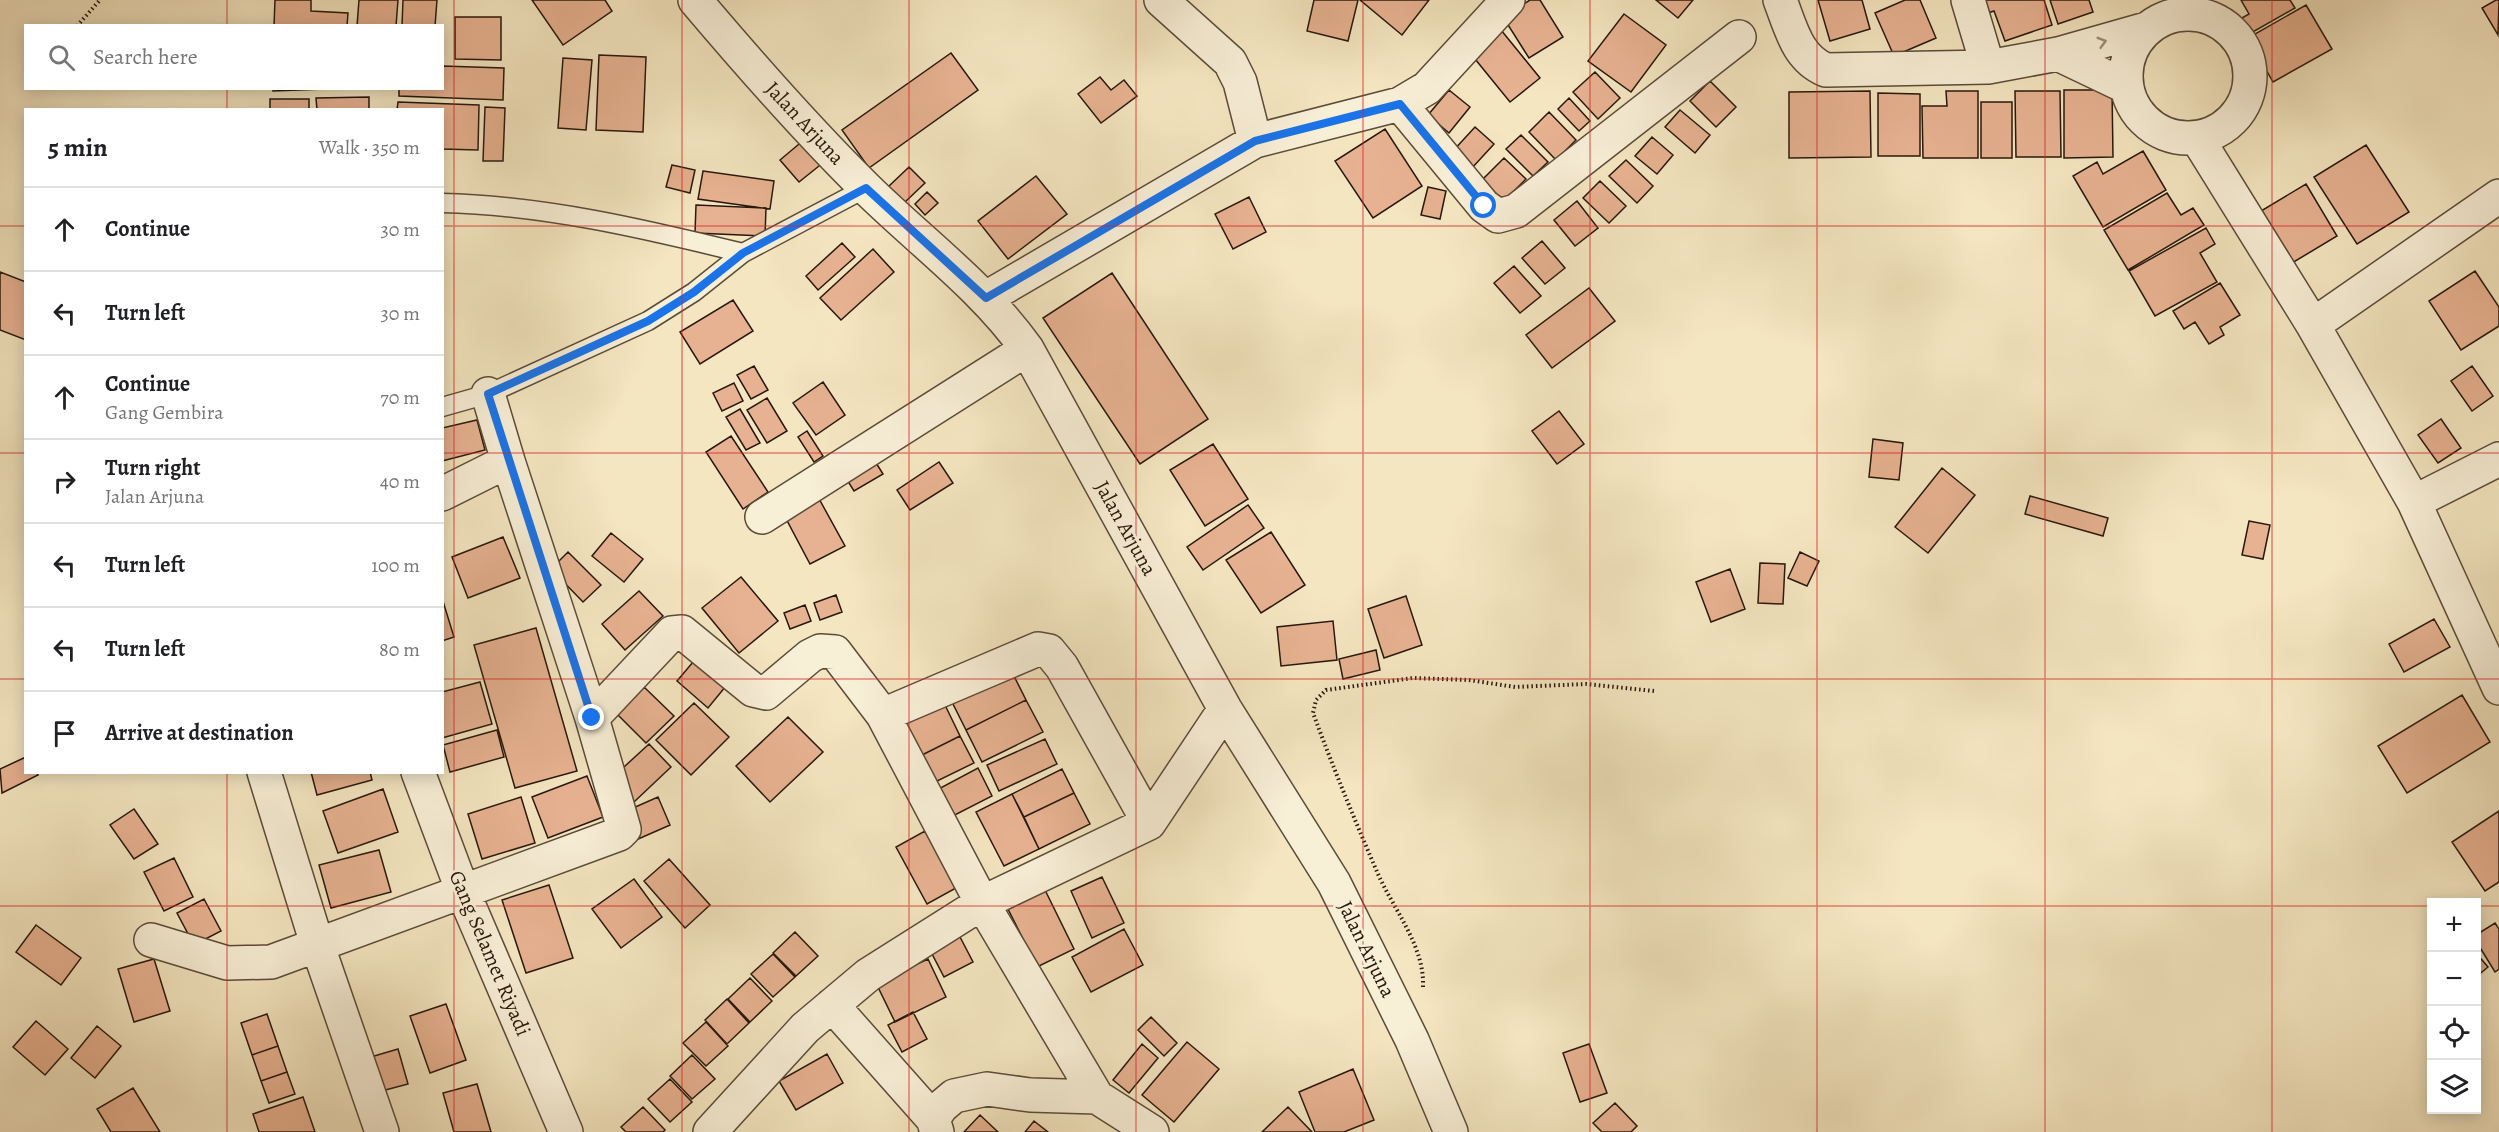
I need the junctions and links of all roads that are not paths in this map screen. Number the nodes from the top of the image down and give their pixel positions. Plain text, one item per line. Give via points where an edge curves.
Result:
1 (695, 0) edge
2 (1161, 0) edge
3 (1508, 0) edge
4 (1780, 0) edge
5 (1968, 0) edge
6 (2213, 11) edge
7 (2152, 17) edge
8 (1739, 37) dead end
9 (2058, 54) junction
10 (1988, 67) junction
11 (2126, 86) junction
12 (1400, 104) junction
13 (2197, 138) junction
14 (1255, 141) junction
15 (866, 188) junction
16 (2499, 196) edge
17 (444, 203) edge
18 (743, 253) junction
19 (986, 298) junction
20 (2313, 326) junction
21 (1027, 349) junction
22 (488, 394) junction
23 (444, 406) edge
24 (2499, 459) edge
25 (508, 461) junction
26 (444, 493) edge
27 (2414, 502) junction
28 (762, 517) dead end
29 (2499, 688) edge
30 (1226, 709) junction
31 (883, 715) junction
32 (592, 718) junction
33 (265, 774) edge
34 (419, 774) edge
35 (1149, 823) junction
36 (463, 892) junction
37 (982, 903) junction
38 (152, 940) dead end
39 (317, 944) junction
40 (832, 1005) junction
41 (1097, 1097) junction
42 (935, 1125) edge
43 (382, 1132) edge
44 (566, 1132) edge
45 (710, 1132) edge
46 (1152, 1132) edge
47 (1451, 1132) edge

1 - 15 street, Jalan Arjuna
2 - 14 street via 1230,62 1240,82
3 - 12 street via 1427,88
4 - 10 street via 1797,43 1810,63 1826,70
5 - 10 street
6 - 7 street
6 - 13 street via 2245,50 2250,68 2249,88 2243,106 2231,121
9 -> 7 street
7 - 11 street via 2133,45 2126,65
8 - 12 street via 1516,211 1498,216 1484,206
9 - 10 street
9 - 11 street
11 - 13 street via 2143,120 2158,131 2177,138
12 - 14 street
13 - 20 street
14 - 19 street
15 - 18 lane
15 - 19 street, Jalan Arjuna
16 - 20 street
17 - 18 lane via 490,204 661,233
18 - 22 lane via 694,292 648,321
19 - 21 street, Jalan Arjuna
20 - 27 street
21 - 28 street
21 - 30 street, Jalan Arjuna
22 - 23 lane
22 - 25 street
24 - 27 street
25 - 26 street
25 - 32 street
27 - 29 street
30 - 35 street
30 - 47 street, Jalan Arjuna via 1334,883 1412,1040
31 - 32 street via 835,652 820,651 810,656 766,693 753,690 682,632 672,633
31 - 35 street via 1038,649 1049,651 1062,667
31 - 37 street
32 - 36 street via 624,829
33 - 39 street
34 - 36 street, Gang Selamet Riyadi
35 - 37 street
36 - 39 street
36 - 44 street, Gang Selamet Riyadi
37 - 40 street via 868,975
37 - 41 street
38 - 39 street via 227,963 250,964 271,962
39 - 43 street
40 - 42 street
40 - 45 street via 805,1028
41 - 42 street via 987,1089 954,1096 941,1107
41 - 46 street

